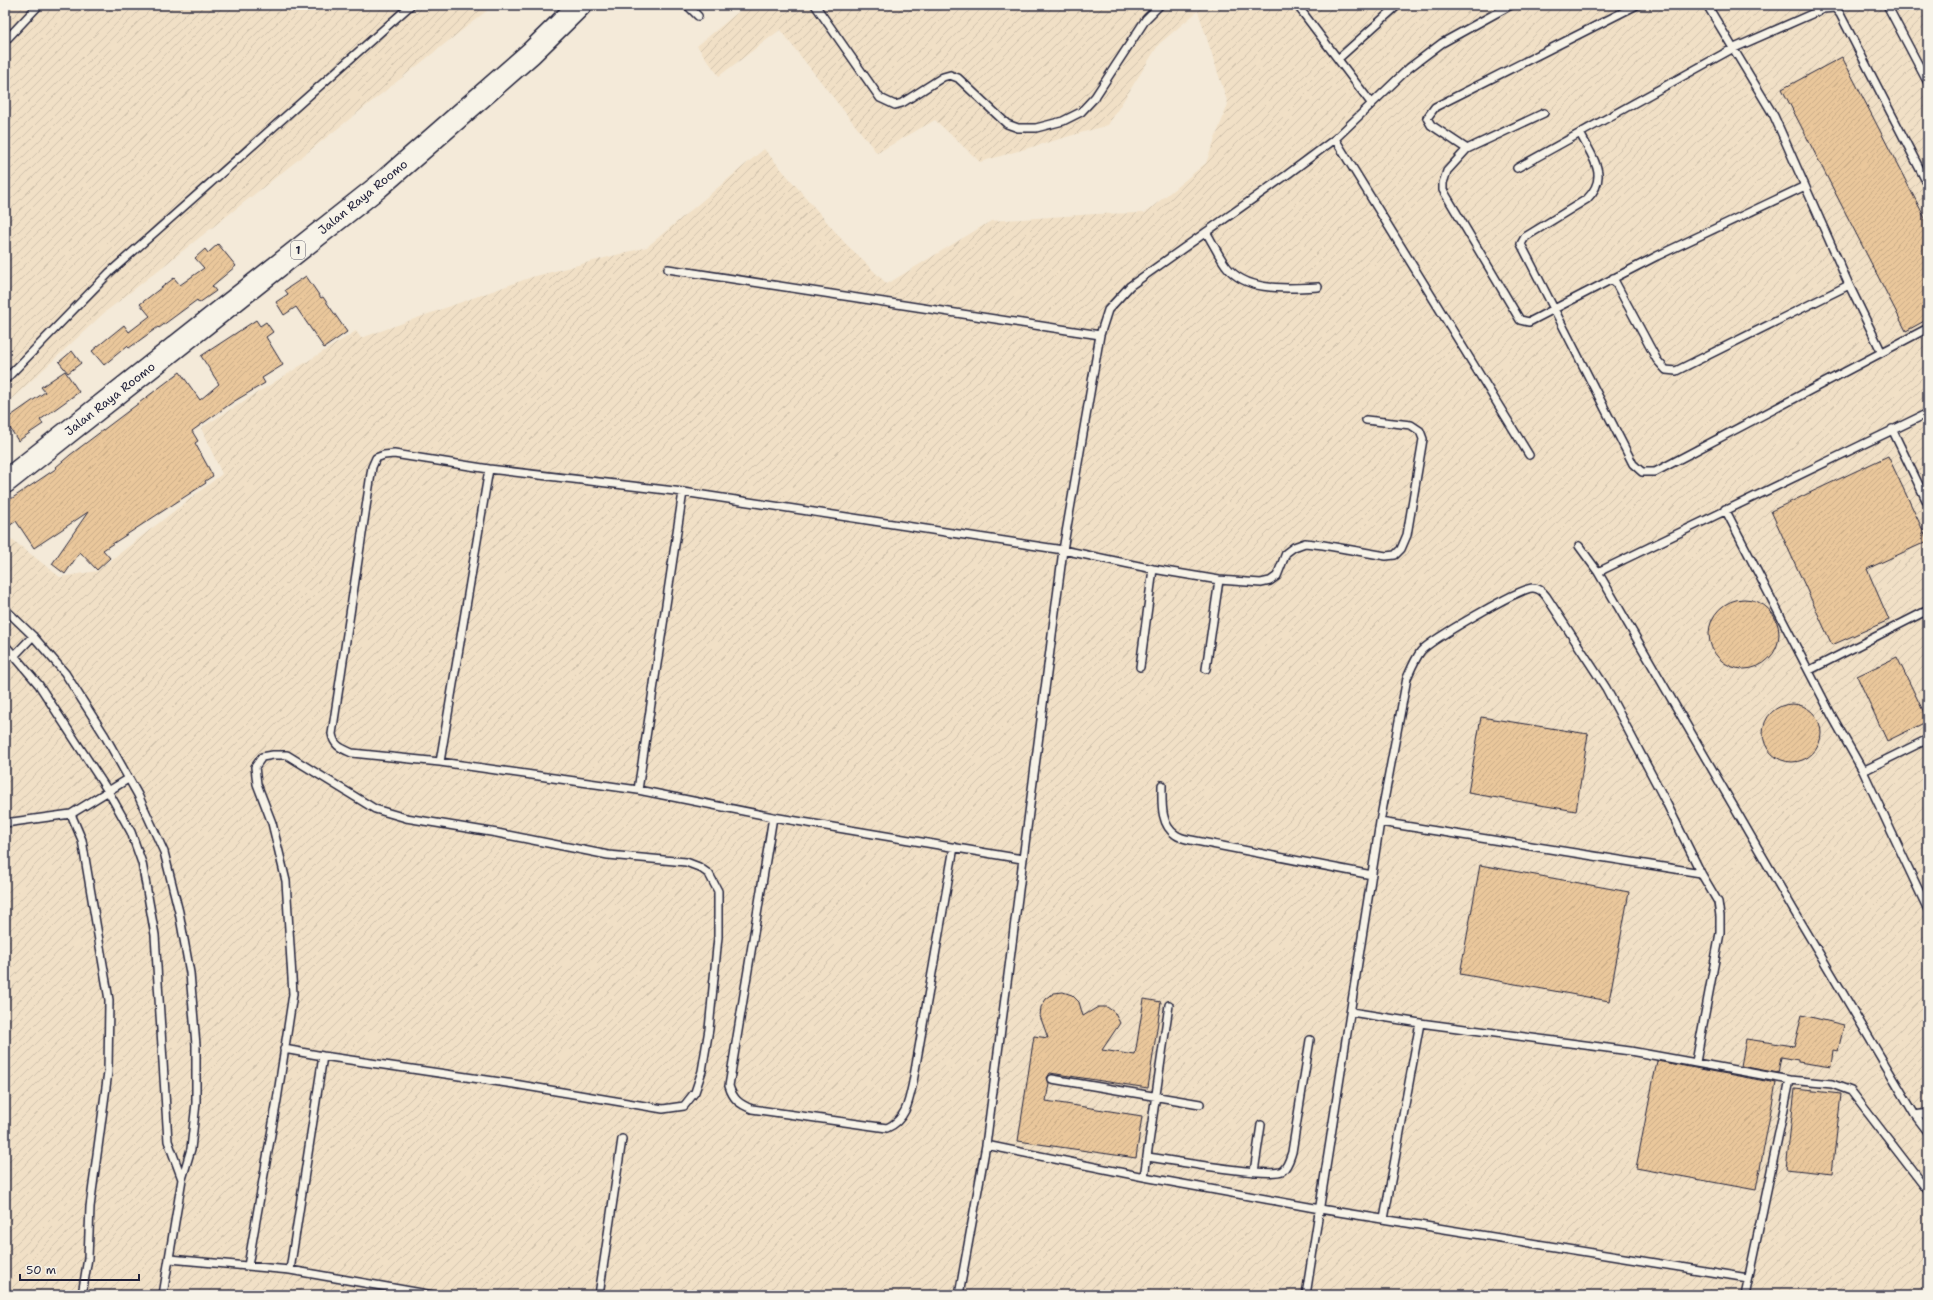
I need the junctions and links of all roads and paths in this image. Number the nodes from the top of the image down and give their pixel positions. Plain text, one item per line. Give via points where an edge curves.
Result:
1 (39, 5) edge
2 (411, 5) edge
3 (580, 5) edge
4 (687, 5) edge
5 (815, 5) edge
6 (1160, 5) edge
7 (1297, 5) edge
8 (1398, 5) edge
9 (1511, 5) edge
10 (1637, 5) edge
11 (1707, 5) edge
12 (1888, 5) edge
13 (698, 16) dead end
14 (5, 41) edge
15 (1732, 49) junction
16 (1338, 59) junction
17 (1928, 82) edge
18 (1372, 103) junction
19 (1544, 113) dead end
20 (1580, 133) junction
21 (1335, 138) junction
22 (1467, 149) junction
23 (1517, 168) dead end
24 (1928, 184) edge
25 (1805, 186) junction
26 (1206, 232) junction
27 (668, 269) dead end
28 (1613, 278) junction
29 (1849, 285) junction
30 (1318, 288) dead end
31 (1554, 308) junction
32 (1928, 328) edge
33 (1100, 335) junction
34 (1881, 351) junction
35 (5, 380) edge
36 (1928, 413) edge
37 (1366, 420) dead end
38 (1892, 429) junction
39 (1529, 455) dead end
40 (490, 469) junction
41 (5, 482) edge
42 (683, 492) junction
43 (1928, 504) edge
44 (1725, 509) junction
45 (1578, 546) dead end
46 (1063, 550) junction
47 (1153, 569) junction
48 (1598, 572) junction
49 (1219, 580) junction
50 (5, 609) edge
51 (1928, 610) edge
52 (33, 636) junction
53 (5, 645) edge
54 (15, 655) junction
55 (1140, 667) dead end
56 (1206, 670) dead end
57 (1810, 670) junction
58 (1928, 738) edge
59 (440, 762) junction
60 (1863, 771) junction
61 (128, 779) junction
62 (1162, 785) dead end
63 (638, 790) junction
64 (108, 791) junction
65 (71, 814) junction
66 (773, 817) junction
67 (1380, 822) junction
68 (5, 823) edge
69 (954, 847) junction
70 (1022, 859) junction
71 (1701, 873) junction
72 (1372, 875) junction
73 (1928, 910) edge
74 (1169, 1005) dead end
75 (1351, 1012) junction
76 (1420, 1023) junction
77 (1310, 1040) dead end
78 (284, 1049) junction
79 (323, 1056) junction
80 (1696, 1062) junction
81 (1052, 1079) dead end
82 (1790, 1080) junction
83 (1156, 1096) junction
84 (1200, 1104) dead end
85 (1928, 1113) edge
86 (1915, 1115) junction
87 (1261, 1125) dead end
88 (1928, 1132) edge
89 (622, 1139) dead end
90 (986, 1145) junction
91 (1148, 1157) junction
92 (1254, 1172) junction
93 (1144, 1178) junction
94 (182, 1179) junction
95 (1928, 1191) edge
96 (1320, 1209) junction
97 (1384, 1219) junction
98 (170, 1259) junction
99 (248, 1266) junction
100 (290, 1270) junction
101 (1748, 1278) junction
102 (82, 1295) edge
103 (163, 1295) edge
104 (433, 1295) edge
105 (599, 1295) edge
106 (959, 1295) edge
107 (1306, 1295) edge
108 (1745, 1295) edge

1 - 14 lane
2 - 35 lane via 110,272
3 - 41 highway, Jalan Raya Roomo / 1 via 531,53 378,187
4 - 13 lane
5 - 6 lane via 880,98 895,105 902,103 950,75 958,78 1006,124 1018,128 1036,128 1063,121 1081,112 1095,98 1146,19
7 - 16 lane
8 - 16 lane
9 - 18 lane via 1442,43 1409,68
10 - 22 lane via 1435,107 1427,118 1431,125
11 - 15 lane
12 - 17 lane
15 - 20 lane
15 - 24 lane via 1823,9 1835,8
15 - 25 lane via 1774,116
16 - 18 lane
18 - 21 lane
19 - 22 lane
20 - 23 lane
20 - 31 lane via 1599,174 1599,184 1595,192 1588,199 1525,237 1520,244
21 - 26 lane
21 - 39 lane
22 - 31 lane via 1447,171 1443,190 1520,320 1529,322
25 - 28 lane
25 - 29 lane
26 - 30 lane via 1227,268 1248,282 1277,288
26 - 33 lane via 1130,286 1108,310
27 - 33 lane
28 - 29 lane via 1657,360 1666,370 1676,371
28 - 31 lane
29 - 34 lane
31 - 34 lane via 1633,464 1642,472 1655,472
32 - 34 lane
33 - 46 lane
36 - 38 lane
37 - 49 lane via 1411,425 1420,431 1423,439 1407,535 1401,549 1395,555 1386,556 1305,544 1294,546 1286,553 1276,576 1270,581 1262,583
38 - 43 lane
38 - 44 lane
40 - 42 lane
40 - 59 lane
40 - 59 lane via 394,454 376,458 372,466 332,734 334,742 352,753
42 - 46 lane
42 - 63 lane
44 - 48 lane
44 - 57 lane
45 - 48 lane
46 - 47 lane
46 - 70 lane
47 - 49 lane
47 - 55 lane
48 - 86 lane
49 - 56 lane
50 - 52 lane
51 - 57 lane
52 - 54 lane
52 - 61 lane via 65,673
53 - 54 lane
54 - 64 lane via 39,685
57 - 60 lane
58 - 60 lane
59 - 63 lane
60 - 73 lane
61 - 64 lane
61 - 94 lane via 164,852 179,912 190,973 196,1045 196,1103 191,1149
62 - 72 lane via 1166,826 1176,835
63 - 66 lane
64 - 65 lane
64 - 94 lane via 131,832 143,870 155,935 168,1141
65 - 68 lane
65 - 102 lane via 82,840 109,1000 108,1072 90,1207 88,1258
66 - 69 lane
66 - 69 lane via 729,1086 732,1096 740,1104 752,1109 887,1128 897,1124 909,1100 913,1082
67 - 71 lane
67 - 71 lane via 1407,678 1422,650 1434,640 1512,596 1534,588 1546,596 1606,688
67 - 72 lane
69 - 70 lane
70 - 90 lane
71 - 80 lane via 1718,902 1720,933
72 - 75 lane
74 - 83 lane
75 - 76 lane
75 - 96 lane
76 - 80 lane
76 - 97 lane
77 - 92 lane via 1288,1164 1283,1171 1273,1174
78 - 79 lane
78 - 79 lane via 293,994 286,881 272,823 257,784 255,767 262,757 287,755 375,809 406,818 497,832 608,855 686,862 709,874 718,891 718,937 709,1029 702,1071 695,1092 684,1106 664,1109
78 - 99 lane
79 - 100 lane
80 - 82 lane
81 - 83 lane
82 - 95 lane via 1832,1084 1851,1091
82 - 101 lane
83 - 84 lane
83 - 91 lane
85 - 86 lane
86 - 88 lane
87 - 92 lane
89 - 105 lane
90 - 93 lane
90 - 106 lane
91 - 92 lane
91 - 93 lane
93 - 96 lane
94 - 98 lane
96 - 97 lane
96 - 107 lane
97 - 101 lane
98 - 99 lane
98 - 103 lane
99 - 100 lane
100 - 104 lane
101 - 108 lane

